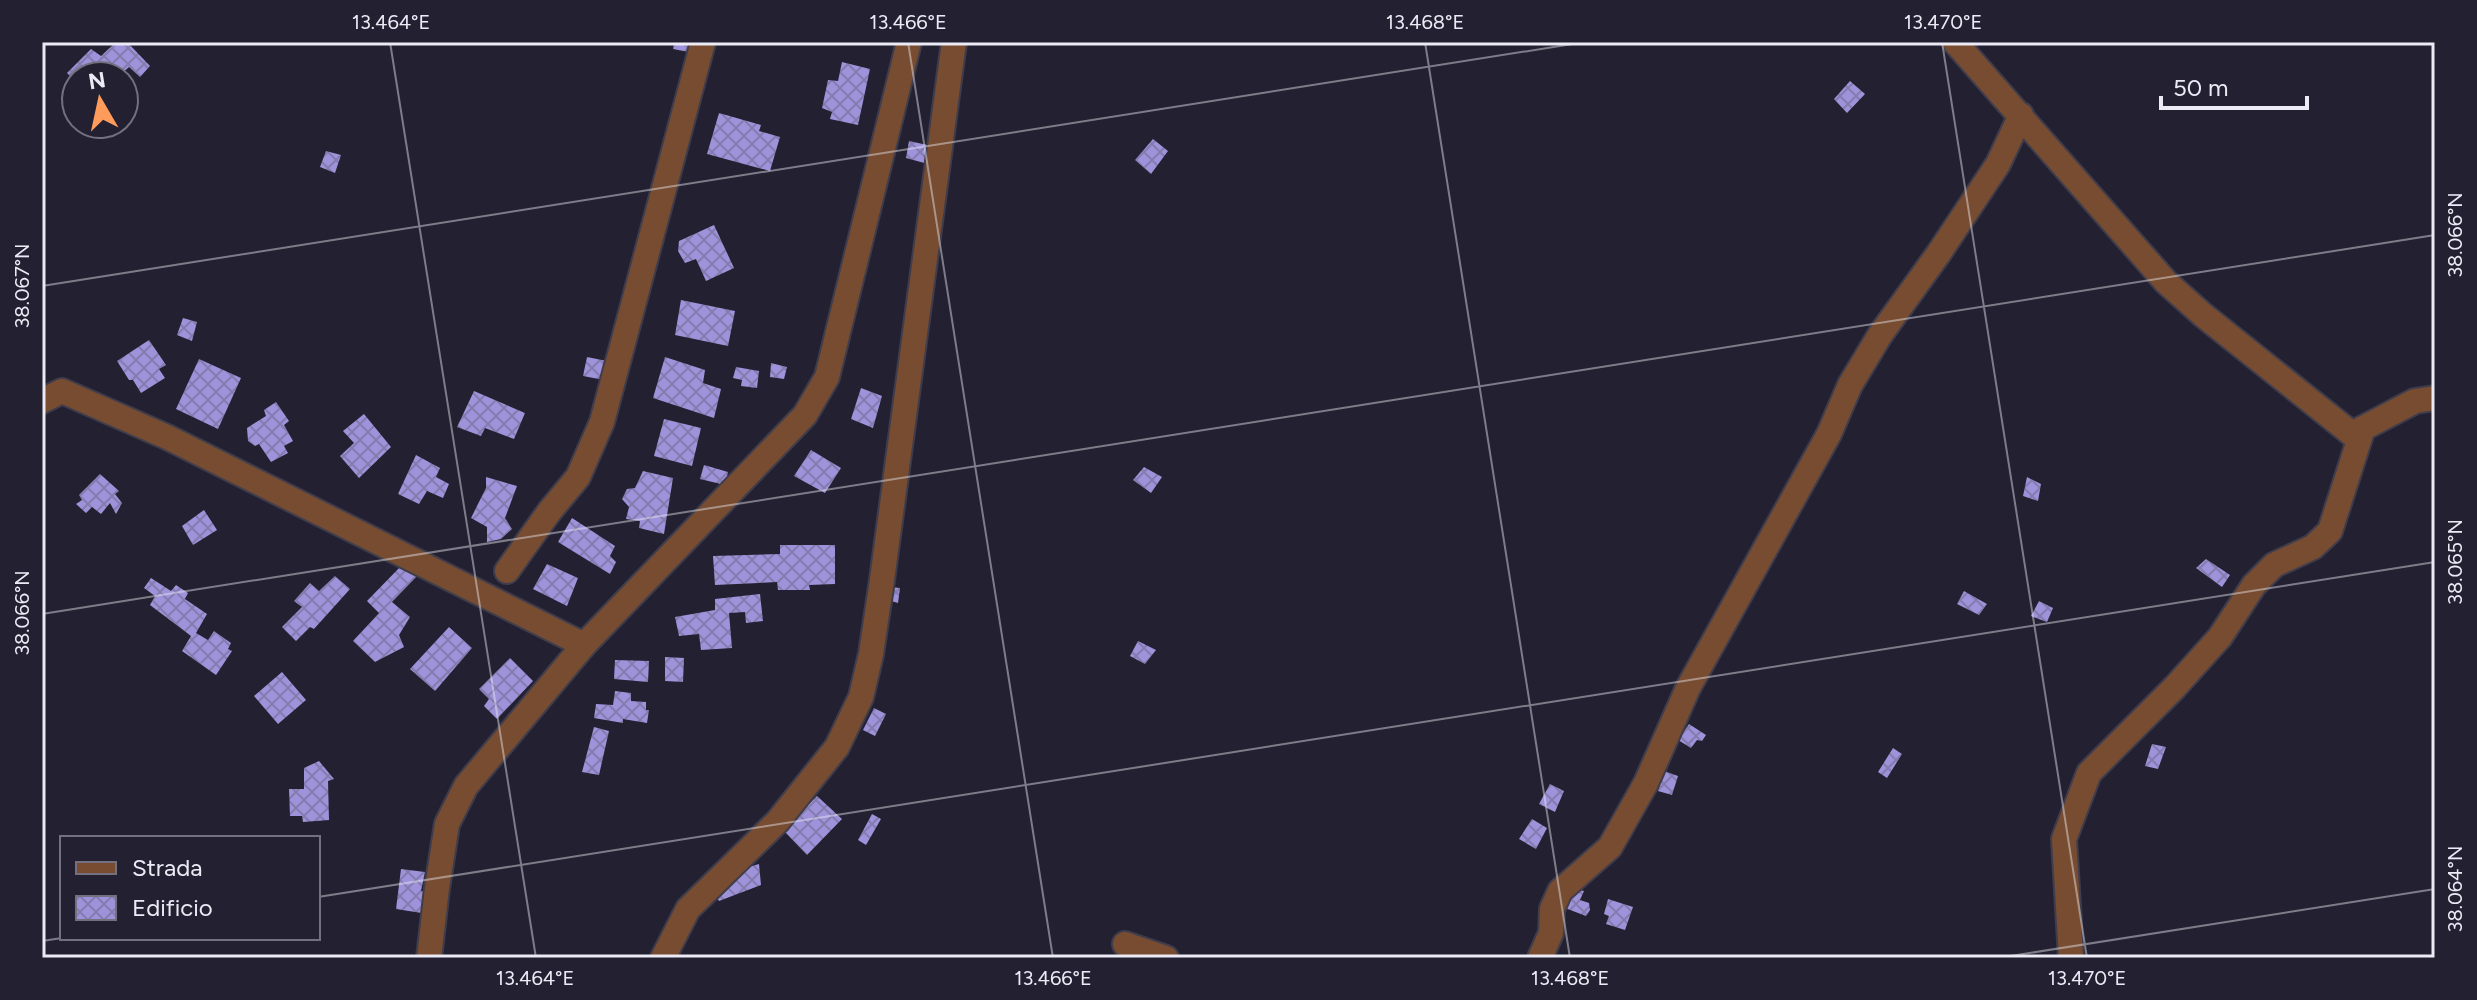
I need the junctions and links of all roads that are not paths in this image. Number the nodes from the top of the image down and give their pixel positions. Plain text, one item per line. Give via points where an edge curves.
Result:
1 (703, 42) edge
2 (909, 42) edge
3 (954, 42) edge
4 (1955, 42) edge
5 (2021, 115) junction
6 (2435, 398) edge
7 (42, 401) edge
8 (2363, 428) junction
9 (507, 571) dead end
10 (584, 645) junction
11 (1125, 944) dead end
12 (429, 958) edge
13 (663, 958) edge
14 (1166, 958) edge
15 (1540, 958) edge
16 (2071, 958) edge

1 - 9 street via 602,422 578,477
2 - 10 street via 827,377 805,415
3 - 13 street via 878,610 861,697 837,747 809,786 688,909
4 - 5 street
5 - 8 street via 2166,282 2352,434
5 - 15 street via 1998,164 1850,385 1829,434 1688,688 1646,783 1610,847 1560,891
6 - 8 street via 2415,401
7 - 10 street via 62,391 167,437
8 - 16 street via 2330,531 2313,547 2274,565 2254,585 2220,637 2089,773 2064,839
10 - 12 street via 466,786 447,824
11 - 14 street

